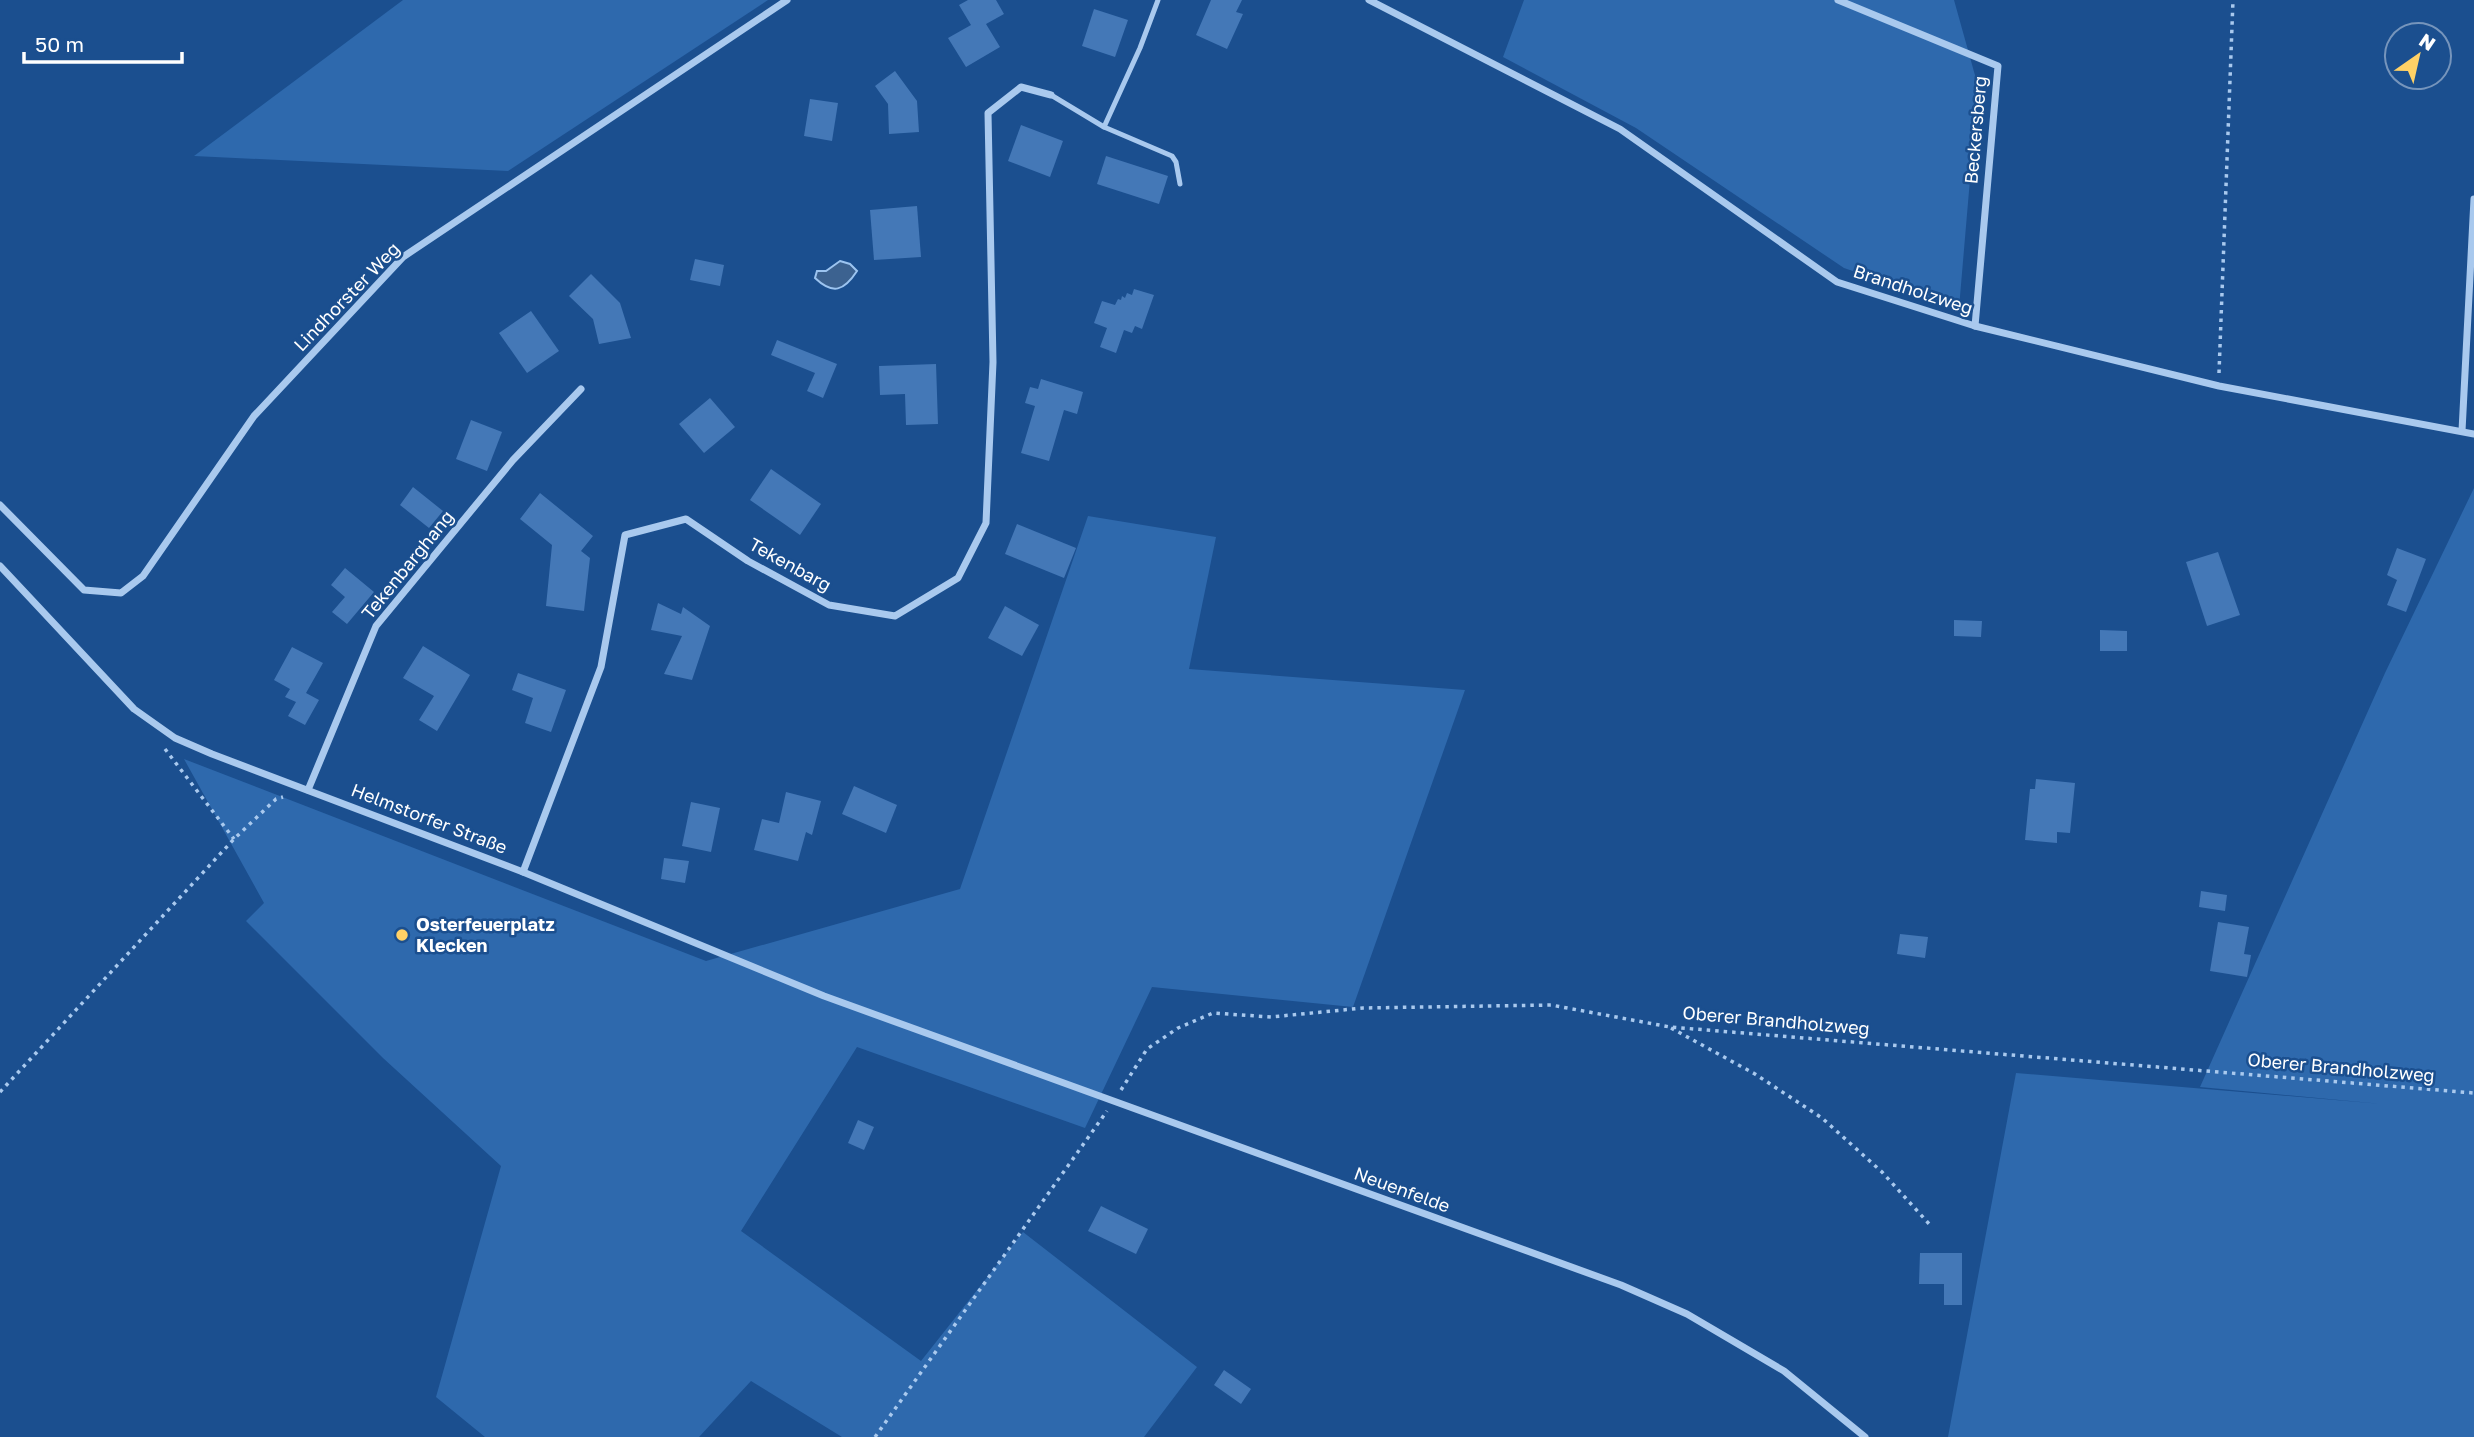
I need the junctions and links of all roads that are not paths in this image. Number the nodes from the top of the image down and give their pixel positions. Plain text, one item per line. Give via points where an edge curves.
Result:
1 (787, 0) edge
2 (1158, 0) edge
3 (1368, 0) edge
4 (1838, 0) edge
5 (1051, 95) joint
6 (1104, 127) junction
7 (1180, 184) dead end
8 (2474, 199) edge
9 (1975, 326) junction
10 (581, 389) dead end
11 (2462, 431) junction
12 (2474, 434) edge
13 (0, 505) edge
14 (0, 566) edge
15 (308, 790) junction
16 (523, 872) junction
17 (901, 1024) joint
18 (1865, 1437) edge

1 - 13 street, Lindhorster Weg via 403,257 254,416 143,576 121,593 84,590
2 - 6 lane
3 - 9 street, Brandholzweg via 1620,129 1837,282
4 - 9 street, Beckersberg via 1998,66
5 - 6 lane
5 - 16 street, Tekenbarg via 1021,87 988,113 993,362 986,523 958,578 895,616 829,605 748,561 686,519 625,535 601,667
6 - 7 lane via 1172,156
8 - 11 street
9 - 11 street, Brandholzweg via 2219,386
10 - 15 street, Tekenbarghang via 513,460 376,626
11 - 12 street, Brandholzweg
14 - 15 street, Helmstorfer Straße via 134,709 175,738
15 - 16 street, Helmstorfer Straße
16 - 17 street, Helmstorfer Straße
17 - 18 street, Neuenfelde via 1621,1285 1687,1314 1784,1371

